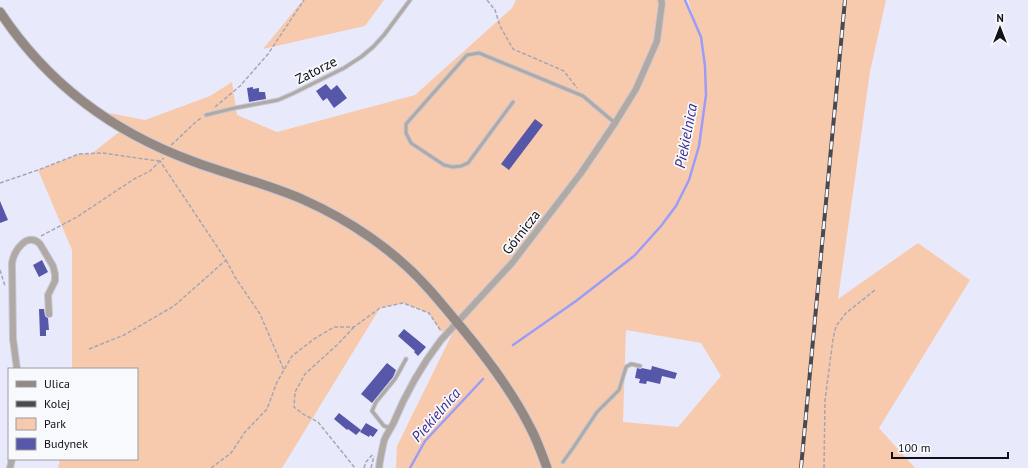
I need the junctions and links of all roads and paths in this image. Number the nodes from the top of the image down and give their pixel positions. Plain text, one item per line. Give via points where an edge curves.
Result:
1 (304, 0) edge
2 (410, 0) edge
3 (487, 0) edge
4 (661, 0) edge
5 (0, 12) edge
6 (583, 96) junction
7 (513, 102) dead end
8 (206, 115) junction
9 (615, 123) junction
10 (169, 148) dead end
11 (160, 161) junction
12 (0, 183) edge
13 (33, 240) junction
14 (226, 260) junction
15 (875, 290) dead end
16 (49, 314) dead end
17 (458, 323) junction
18 (354, 327) junction
19 (441, 332) dead end
20 (89, 349) dead end
21 (406, 359) dead end
22 (640, 366) dead end
23 (17, 368) edge
24 (284, 370) junction
25 (391, 428) junction
26 (376, 451) dead end
27 (563, 462) dead end
28 (211, 468) edge
29 (355, 468) edge
30 (364, 468) edge
31 (379, 468) edge
32 (547, 468) edge
33 (824, 468) edge

1 - 8 path via 268,54 240,86
2 - 8 lane, Zatorze via 373,47 344,68 278,100
3 - 6 path via 495,10 500,26 513,49 564,71
4 - 9 street, Górnicza via 657,41 636,89
5 - 17 main road via 15,33 64,87 101,115 167,152 274,188 349,224 401,262
6 - 7 lane via 479,53 467,55 406,124 406,133 411,143 444,165 461,166 468,163
6 - 9 lane
8 - 10 path
9 - 17 street, Górnicza via 581,173 512,263
11 - 12 path via 103,153 79,154
11 - 13 path via 150,171 77,217
11 - 14 path
13 - 16 street via 43,249 55,270 55,281 48,295
13 - 23 street via 26,241 19,248 12,263 13,339
14 - 20 path via 174,306 124,335
14 - 24 path via 260,314
15 - 33 path via 846,313 836,326 825,400
17 - 25 street, Górnicza via 430,354 397,412
17 - 32 main road via 509,390 530,426
18 - 19 path via 380,308 403,303 429,313
18 - 24 path via 334,326 292,356
18 - 29 path via 305,374 295,392 294,407 318,422
21 - 25 lane via 372,411 384,426
22 - 27 lane via 631,364 626,367 619,390 593,418
24 - 28 path via 267,409 245,432 231,454
25 - 31 street, Górnicza via 385,439
26 - 30 path

